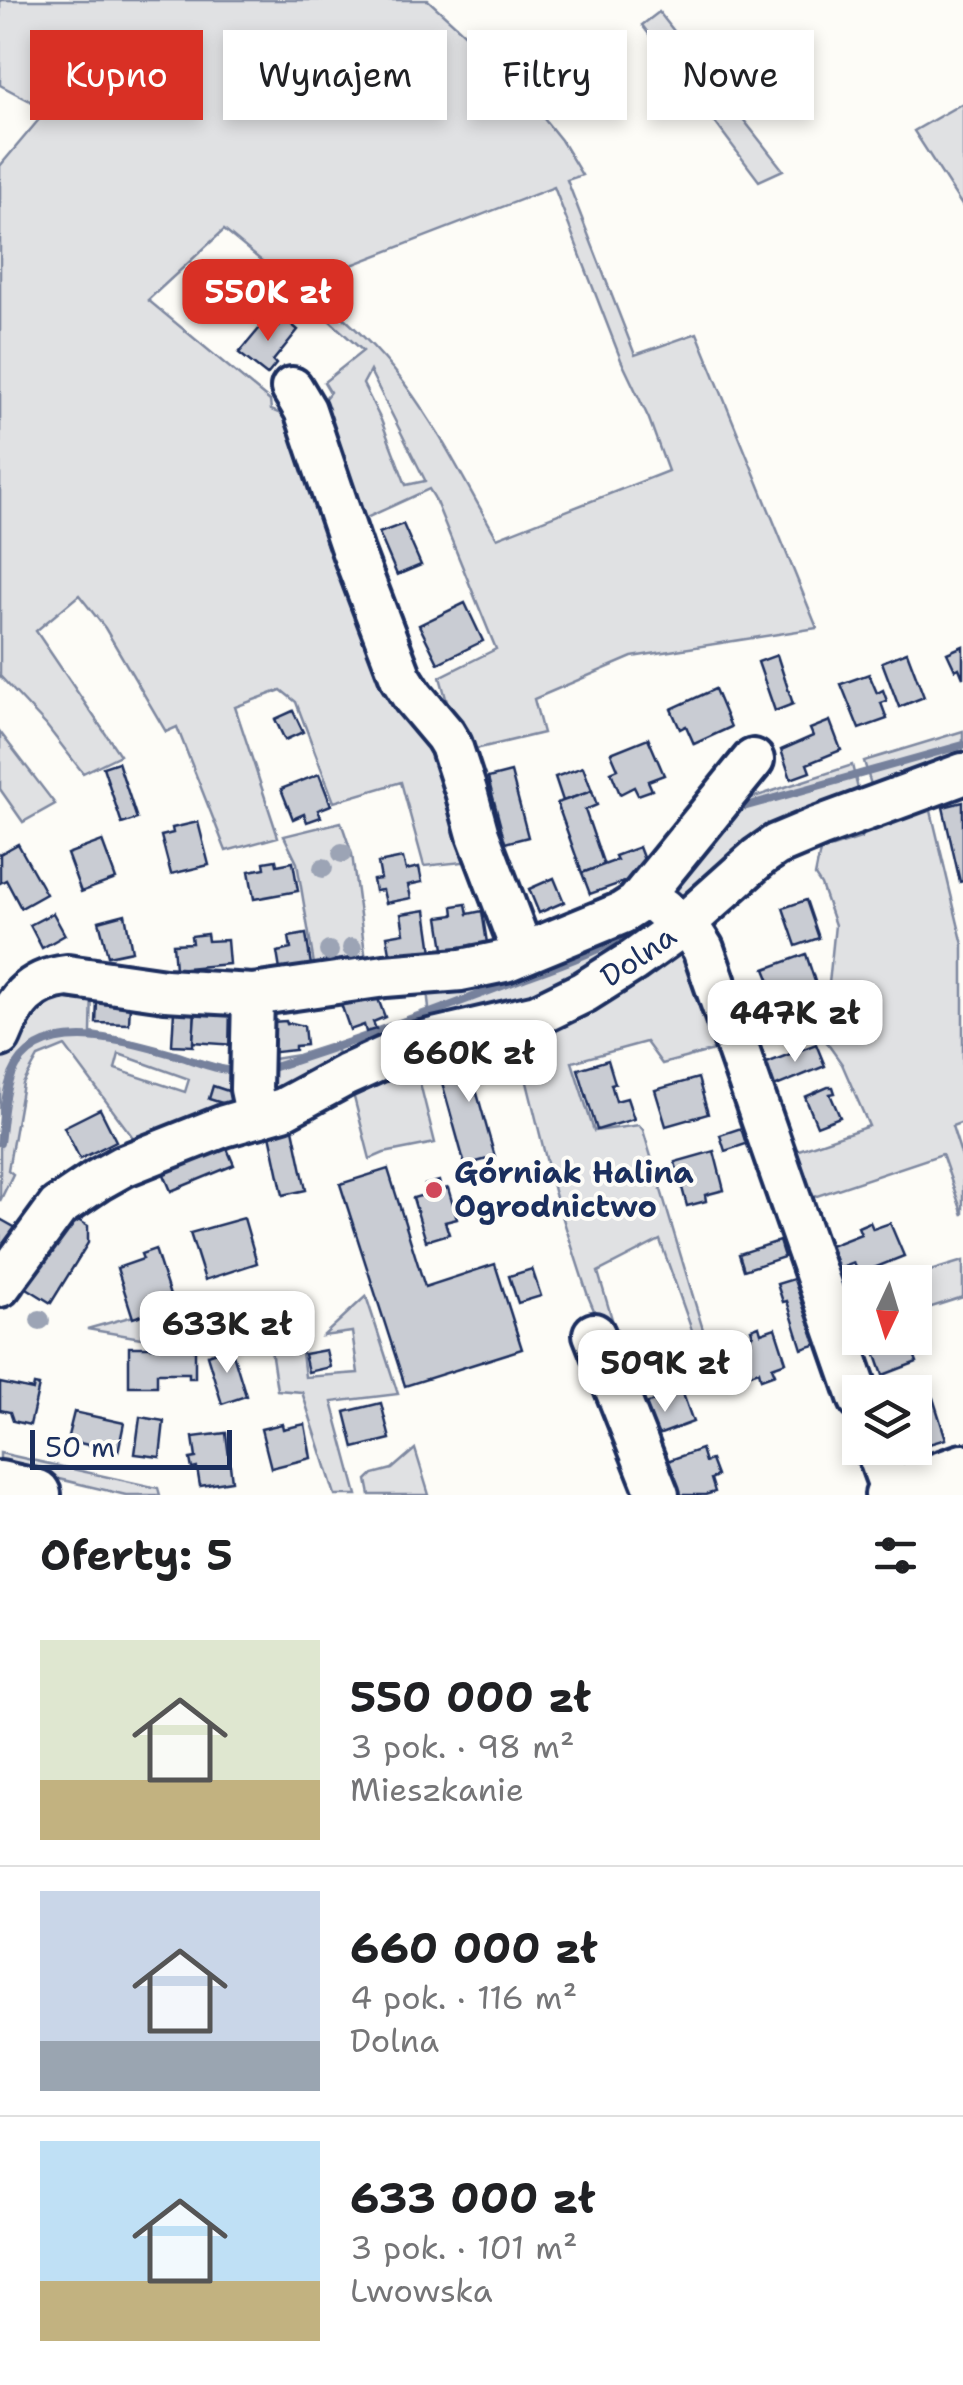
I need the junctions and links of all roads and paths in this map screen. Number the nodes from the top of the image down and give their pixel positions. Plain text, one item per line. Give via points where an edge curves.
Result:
1 (292, 388) dead end
2 (753, 760) dead end
3 (963, 774) edge
4 (667, 912) junction
5 (523, 953) junction
6 (253, 995) junction
7 (0, 1036) edge
8 (253, 1086) junction
9 (0, 1286) edge
10 (594, 1334) dead end
11 (851, 1375) edge
12 (882, 1465) edge
13 (963, 1470) edge
14 (0, 1487) edge
15 (35, 1495) edge
16 (658, 1495) edge
17 (892, 1495) edge

1 - 5 street via 400,678 446,735
2 - 4 street via 673,857
3 - 4 street, Dolna via 776,845
4 - 5 street via 622,912
4 - 8 street, Dolna via 633,961 536,1014 418,1043 283,1110
4 - 11 street via 703,948
5 - 6 street via 460,970
6 - 7 street via 52,978 20,997
6 - 8 street
8 - 9 street, Dolna via 224,1126 98,1180 58,1207
10 - 16 street
12 - 17 street
13 - 17 main road
14 - 15 main road

